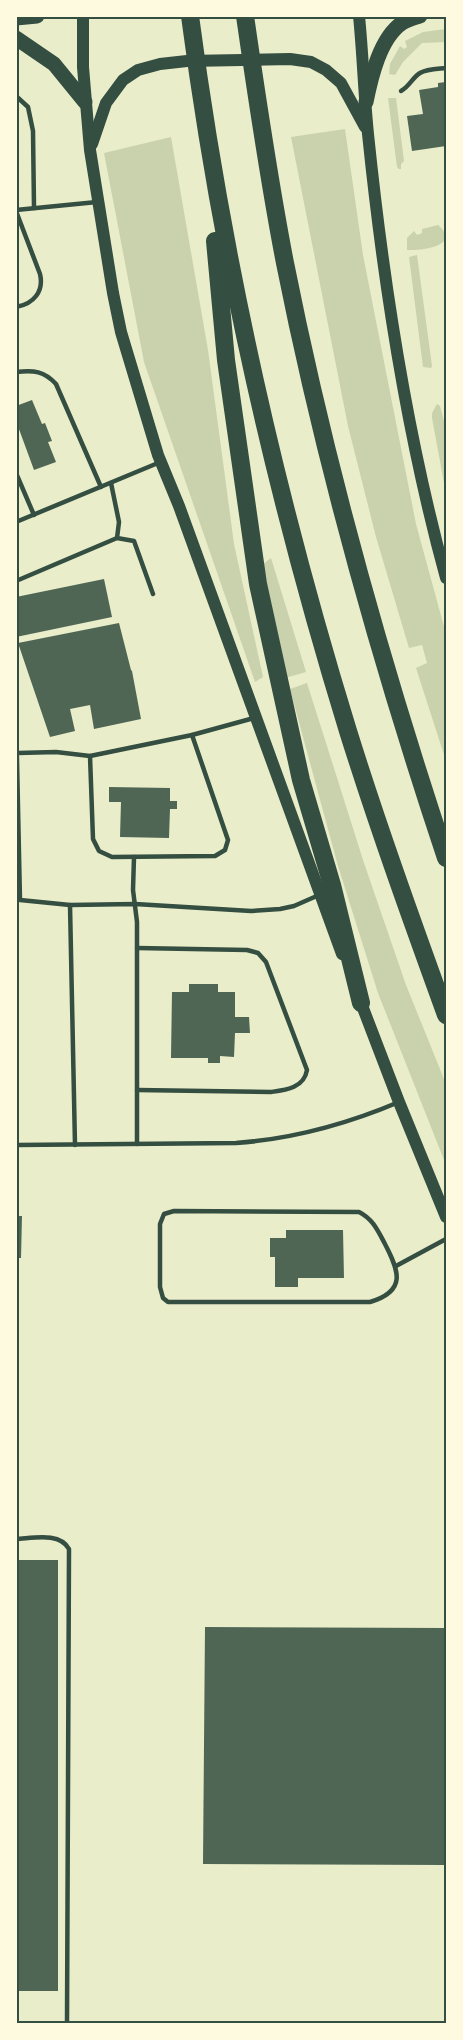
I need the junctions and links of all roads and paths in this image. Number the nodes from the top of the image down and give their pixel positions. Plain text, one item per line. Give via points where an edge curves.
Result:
1 (37, 16) edge
2 (83, 16) edge
3 (190, 16) edge
4 (245, 16) edge
5 (359, 16) edge
6 (420, 16) edge
7 (16, 18) edge
8 (16, 38) edge
9 (447, 68) edge
10 (401, 91) dead end
11 (16, 96) edge
12 (86, 102) junction
13 (366, 102) junction
14 (204, 123) junction
15 (368, 133) junction
16 (90, 150) junction
17 (98, 202) junction
18 (34, 208) junction
19 (16, 211) edge
20 (16, 307) edge
21 (16, 372) edge
22 (161, 462) junction
23 (16, 473) edge
24 (111, 483) junction
25 (101, 487) junction
26 (34, 515) junction
27 (16, 522) edge
28 (117, 538) junction
29 (447, 578) edge
30 (16, 581) edge
31 (153, 594) dead end
32 (16, 714) edge
33 (255, 717) junction
34 (192, 735) junction
35 (18, 753) edge
36 (90, 756) junction
37 (134, 857) junction
38 (447, 858) edge
39 (319, 894) junction
40 (135, 904) junction
41 (70, 905) junction
42 (137, 948) junction
43 (361, 1003) junction
44 (447, 1015) edge
45 (137, 1090) junction
46 (399, 1102) junction
47 (137, 1144) junction
48 (16, 1145) edge
49 (75, 1145) junction
50 (447, 1217) edge
51 (447, 1239) edge
52 (396, 1266) junction
53 (16, 1539) edge
54 (67, 2024) edge

1 - 7 main road
2 - 12 main road
3 - 14 highway
4 - 38 highway via 259,118 304,353 360,576
5 - 13 main road
6 - 13 main road via 401,23 388,40 377,58
8 - 12 main road via 54,64
9 - 10 lane via 421,73
11 - 18 lane via 28,107 33,130
12 - 16 main road
13 - 15 main road
14 - 43 highway via 226,360 258,584 301,780
14 - 44 highway via 233,283 302,575 388,855
15 - 16 main road via 341,83 310,62 290,58 187,61 138,70 123,80 106,102
15 - 29 main road via 392,317 426,494
16 - 17 main road
17 - 18 lane
17 - 22 main road via 121,332
18 - 19 lane
19 - 20 lane via 42,284 35,298
21 - 25 lane via 34,370 56,384
22 - 24 lane
22 - 33 main road
23 - 26 lane
24 - 25 lane
24 - 28 lane
25 - 26 lane
26 - 27 lane
28 - 30 lane
28 - 31 lane via 134,541
32 - 35 lane
33 - 34 lane
33 - 39 main road
34 - 36 lane
34 - 37 lane via 227,836 227,847 211,857
35 - 36 lane
35 - 41 lane via 20,900
36 - 37 lane via 94,843 107,856
37 - 40 lane
39 - 40 lane via 294,906 264,911
39 - 43 main road
40 - 41 lane
40 - 42 lane
41 - 49 lane
42 - 45 lane
42 - 45 lane via 247,950 263,957 307,1070 301,1083 280,1091
43 - 46 main road
45 - 47 lane
46 - 47 lane via 339,1124 258,1142
46 - 50 main road
47 - 49 lane
48 - 49 lane
51 - 52 lane
52 - 52 lane via 375,1225 359,1212 174,1211 164,1214 160,1224 161,1293 175,1304 370,1302 392,1289
53 - 54 lane via 58,1538 69,1549

